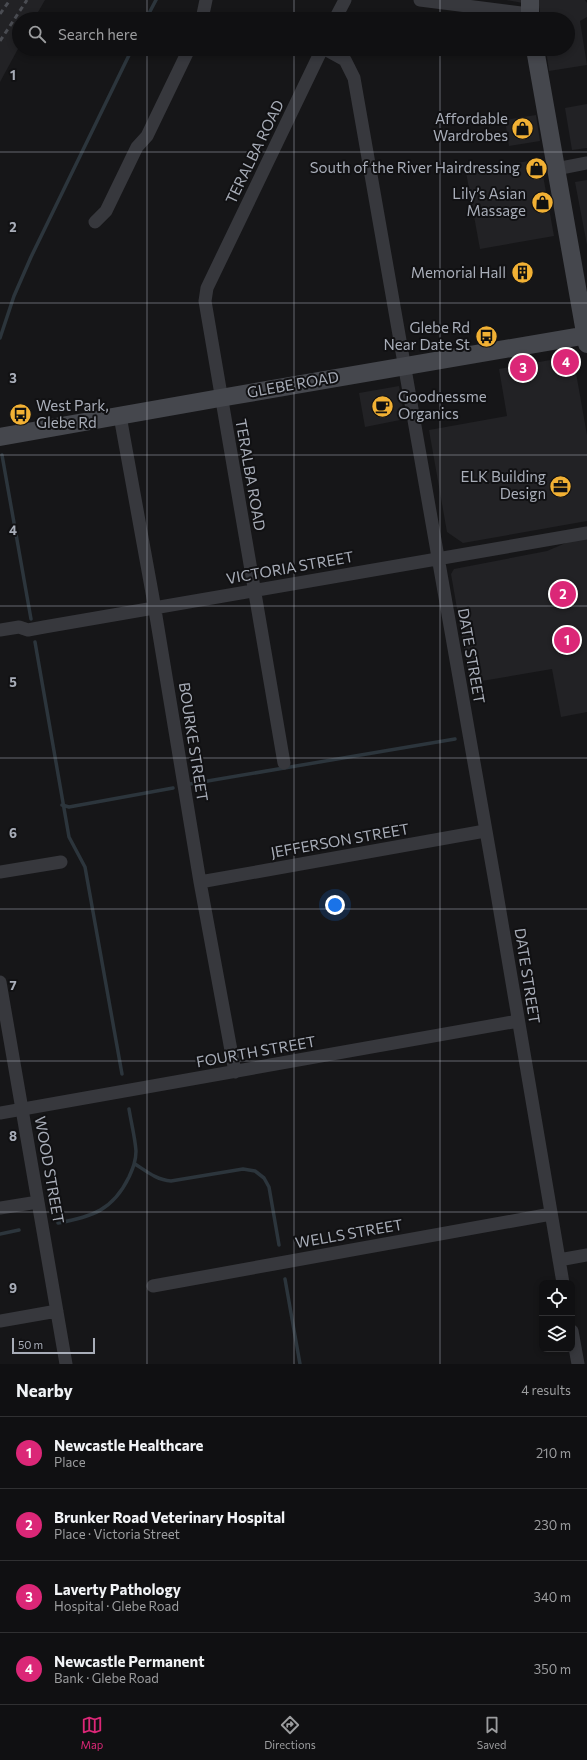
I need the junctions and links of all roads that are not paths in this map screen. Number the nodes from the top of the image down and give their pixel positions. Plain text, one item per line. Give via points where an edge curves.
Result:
1 (206, 0) edge
2 (345, 0) edge
3 (420, 0) edge
4 (530, 11) edge
5 (203, 12) edge
6 (339, 12) edge
7 (186, 56) edge
8 (319, 56) edge
9 (338, 56) edge
10 (536, 56) edge
11 (587, 163) edge
12 (556, 169) junction
13 (95, 222) dead end
14 (586, 338) edge
15 (405, 366) junction
16 (220, 398) junction
17 (120, 416) junction
18 (0, 437) edge
19 (587, 533) edge
20 (437, 558) junction
21 (254, 590) junction
22 (154, 608) junction
23 (0, 630) edge
24 (284, 763) dead end
25 (485, 831) junction
26 (61, 862) dead end
27 (0, 872) edge
28 (200, 882) junction
29 (0, 982) edge
30 (518, 1021) junction
31 (235, 1072) junction
32 (22, 1109) junction
33 (0, 1113) edge
34 (38, 1202) junction
35 (0, 1208) edge
36 (551, 1214) junction
37 (587, 1255) edge
38 (559, 1260) junction
39 (562, 1280) edge
40 (153, 1286) dead end
41 (57, 1311) junction
42 (0, 1321) edge
43 (575, 1348) edge
44 (66, 1364) edge
45 (578, 1364) edge

1 - 5 street
2 - 6 street
3 - 4 street
7 - 13 street via 147,136 137,146 106,211
8 - 16 street, TERALBA ROAD via 207,288 206,312
9 - 15 street, DATE STREET via 345,60 354,78
10 - 12 main road
11 - 12 street
12 - 14 main road
14 - 15 main road, GLEBE ROAD
15 - 16 main road, GLEBE ROAD
15 - 20 street, DATE STREET
16 - 17 main road, GLEBE ROAD
16 - 21 street, TERALBA ROAD
17 - 18 main road, GLEBE ROAD
17 - 22 street, BOURKE STREET
19 - 20 street, VICTORIA STREET
20 - 21 street, VICTORIA STREET
20 - 25 street, DATE STREET
21 - 22 street, VICTORIA STREET
21 - 24 street, TERALBA ROAD
22 - 23 street, VICTORIA STREET via 28,630 19,627
22 - 28 street, BOURKE STREET
25 - 28 street, JEFFERSON STREET
25 - 30 street, DATE STREET
26 - 27 street
28 - 31 street, BOURKE STREET
29 - 32 street, WOOD STREET
30 - 31 street, FOURTH STREET
30 - 36 street, DATE STREET
31 - 32 street, FOURTH STREET
32 - 33 street, FOURTH STREET
32 - 34 street, WOOD STREET
34 - 35 street
34 - 41 street, WOOD STREET
36 - 38 street, DATE STREET
36 - 40 street, WELLS STREET
37 - 38 street
38 - 39 street, DATE STREET
41 - 42 street
41 - 44 street, WOOD STREET
43 - 45 street

